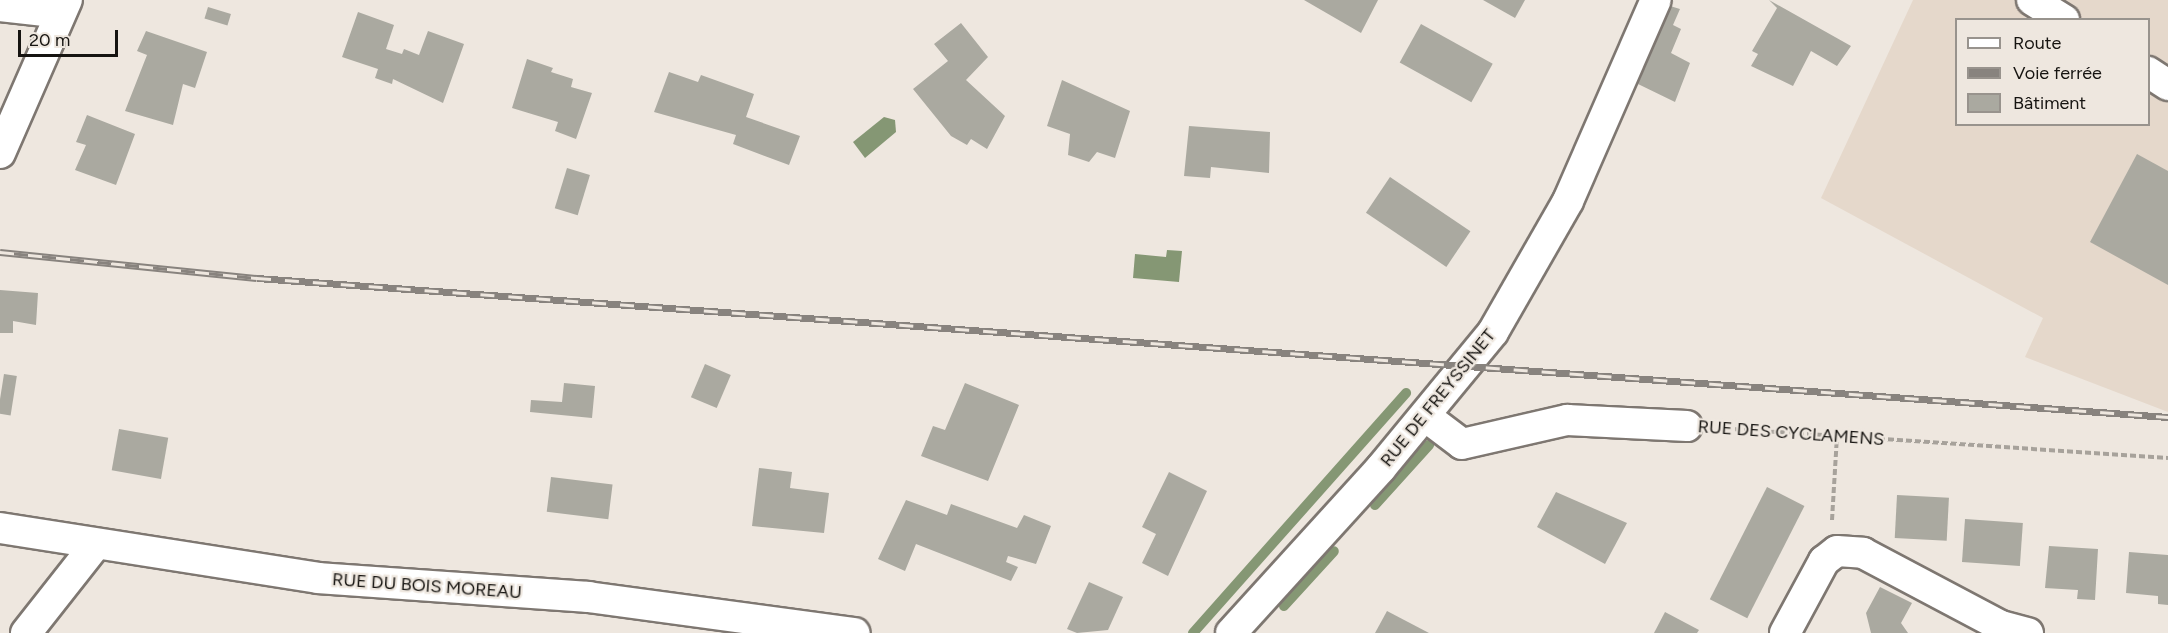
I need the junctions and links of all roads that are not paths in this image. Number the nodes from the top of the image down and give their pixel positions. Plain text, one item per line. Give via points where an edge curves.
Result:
1 (1656, 0) edge
2 (2032, 0) edge
3 (0, 6) edge
4 (64, 6) edge
5 (2061, 18) edge
6 (2150, 73) edge
7 (2168, 85) edge
8 (0, 153) edge
9 (1425, 416) junction
10 (1687, 426) road end
11 (0, 528) edge
12 (96, 543) junction
13 (26, 633) edge
14 (855, 633) edge
15 (1231, 633) edge
16 (1785, 633) edge
17 (2028, 633) edge

1 - 9 street, RUE DE FREYSSINET via 1568,201 1519,291 1475,357
2 - 5 street
3 - 4 street
4 - 8 street
6 - 7 street
9 - 10 street, RUE DES CYCLAMENS via 1462,444 1568,420
9 - 15 street, RUE DE FREYSSINET
11 - 12 street, RUE DU BOIS MOREAU
12 - 13 street
12 - 14 street, RUE DU BOIS MOREAU via 318,579 599,599
16 - 17 street via 1824,561 1837,551 1863,553 2001,626

